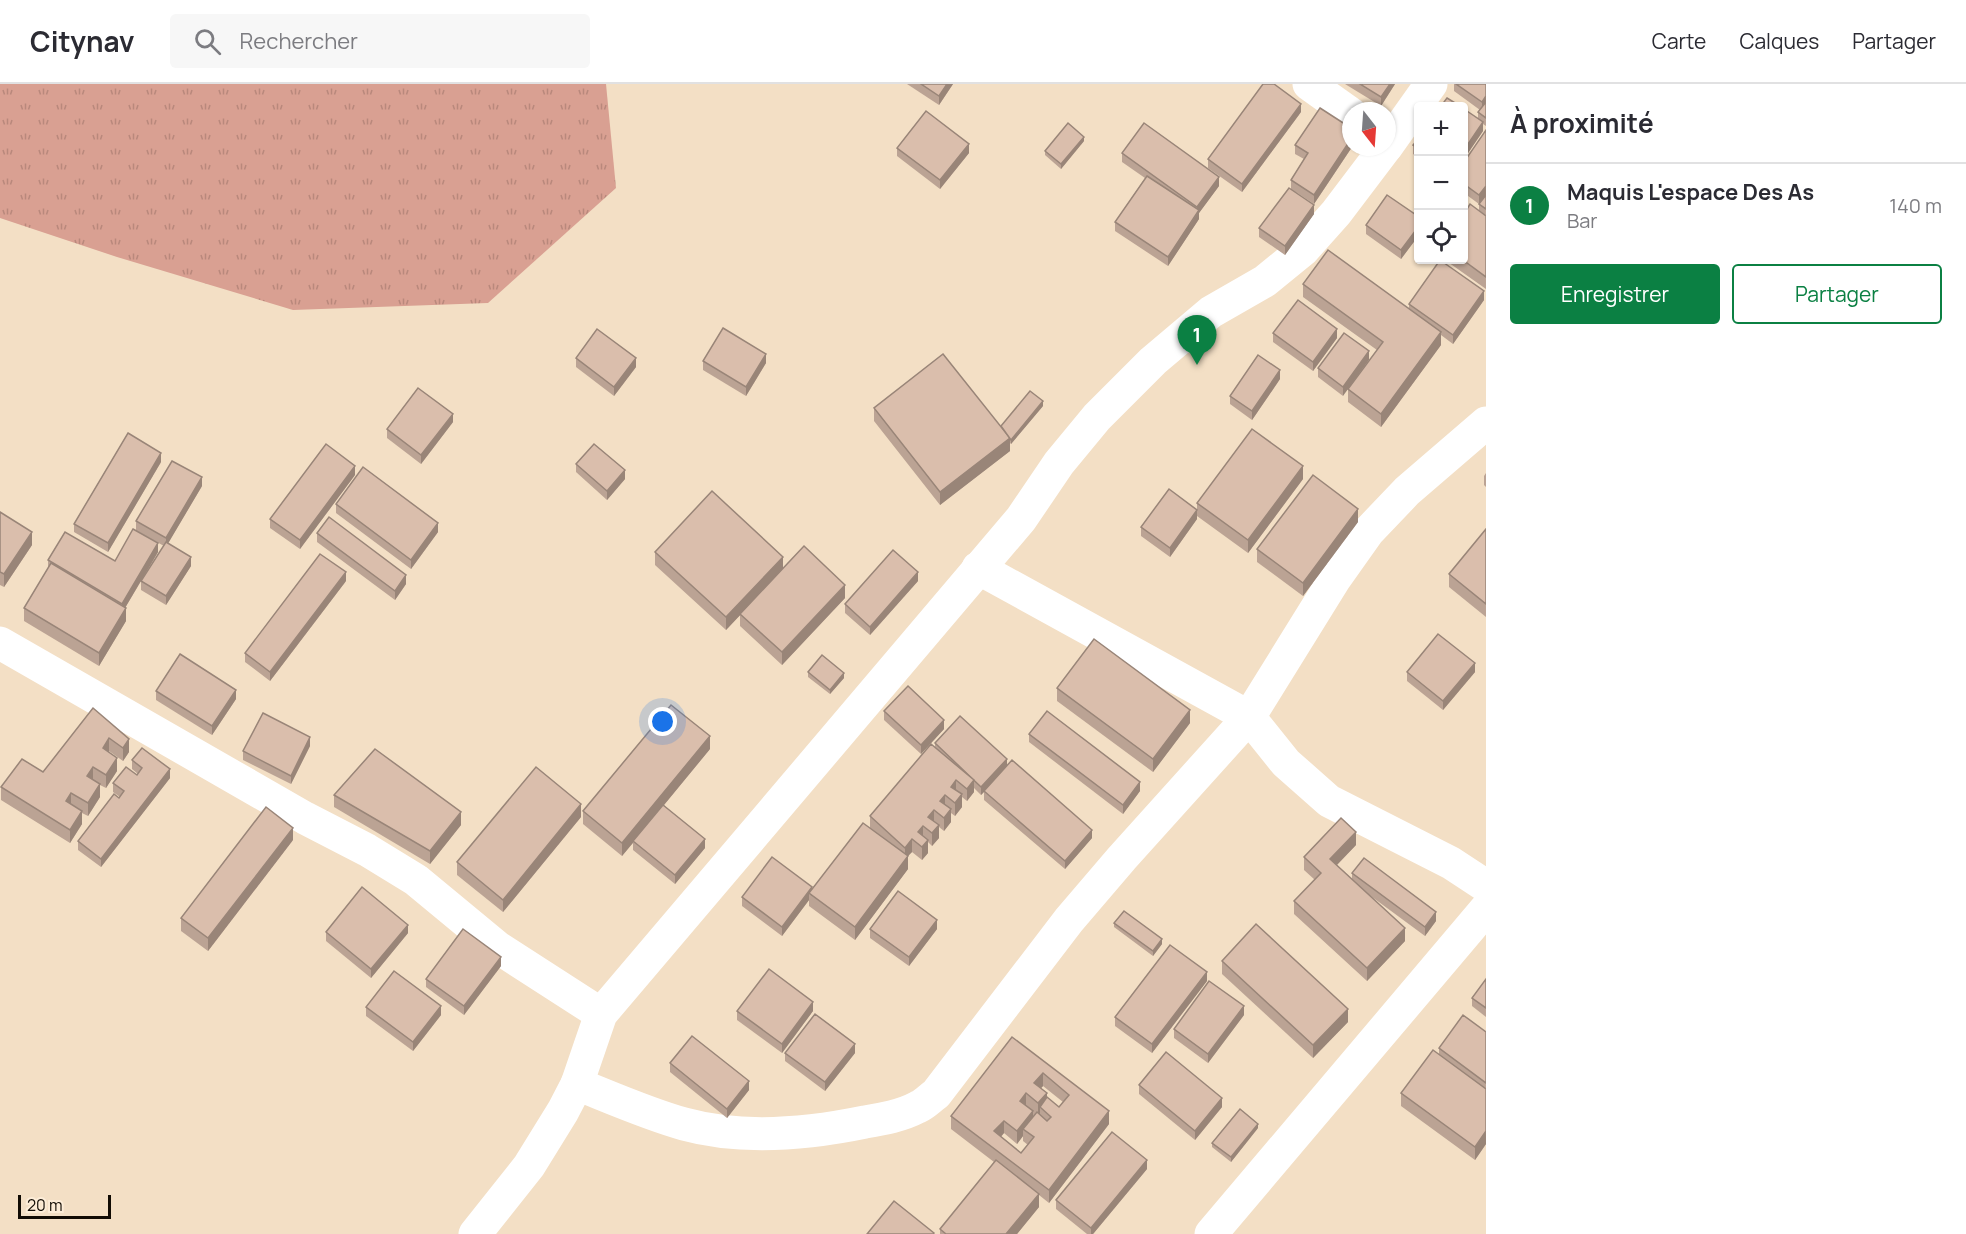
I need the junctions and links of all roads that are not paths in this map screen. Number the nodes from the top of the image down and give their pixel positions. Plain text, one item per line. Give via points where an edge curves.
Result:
1 (1310, 84) edge
2 (1431, 84) edge
3 (1342, 107) edge
4 (1396, 133) edge
5 (1379, 156) edge
6 (1486, 423) edge
7 (978, 568) junction
8 (0, 643) edge
9 (1249, 717) junction
10 (1486, 886) edge
11 (1486, 909) edge
12 (601, 1014) junction
13 (577, 1084) junction
14 (475, 1234) edge
15 (1211, 1234) edge

1 - 3 street
2 - 4 street
5 - 7 street via 1303,250 1266,280 1211,312 1097,417
6 - 9 street via 1407,491 1368,532
7 - 9 street
7 - 12 street
8 - 12 street via 416,880 497,947
9 - 10 street via 1286,764 1329,801 1450,863
9 - 13 street via 1076,911 936,1094 920,1107 841,1127 797,1132 711,1130 684,1124
11 - 15 street
12 - 13 street
13 - 14 street via 529,1166

